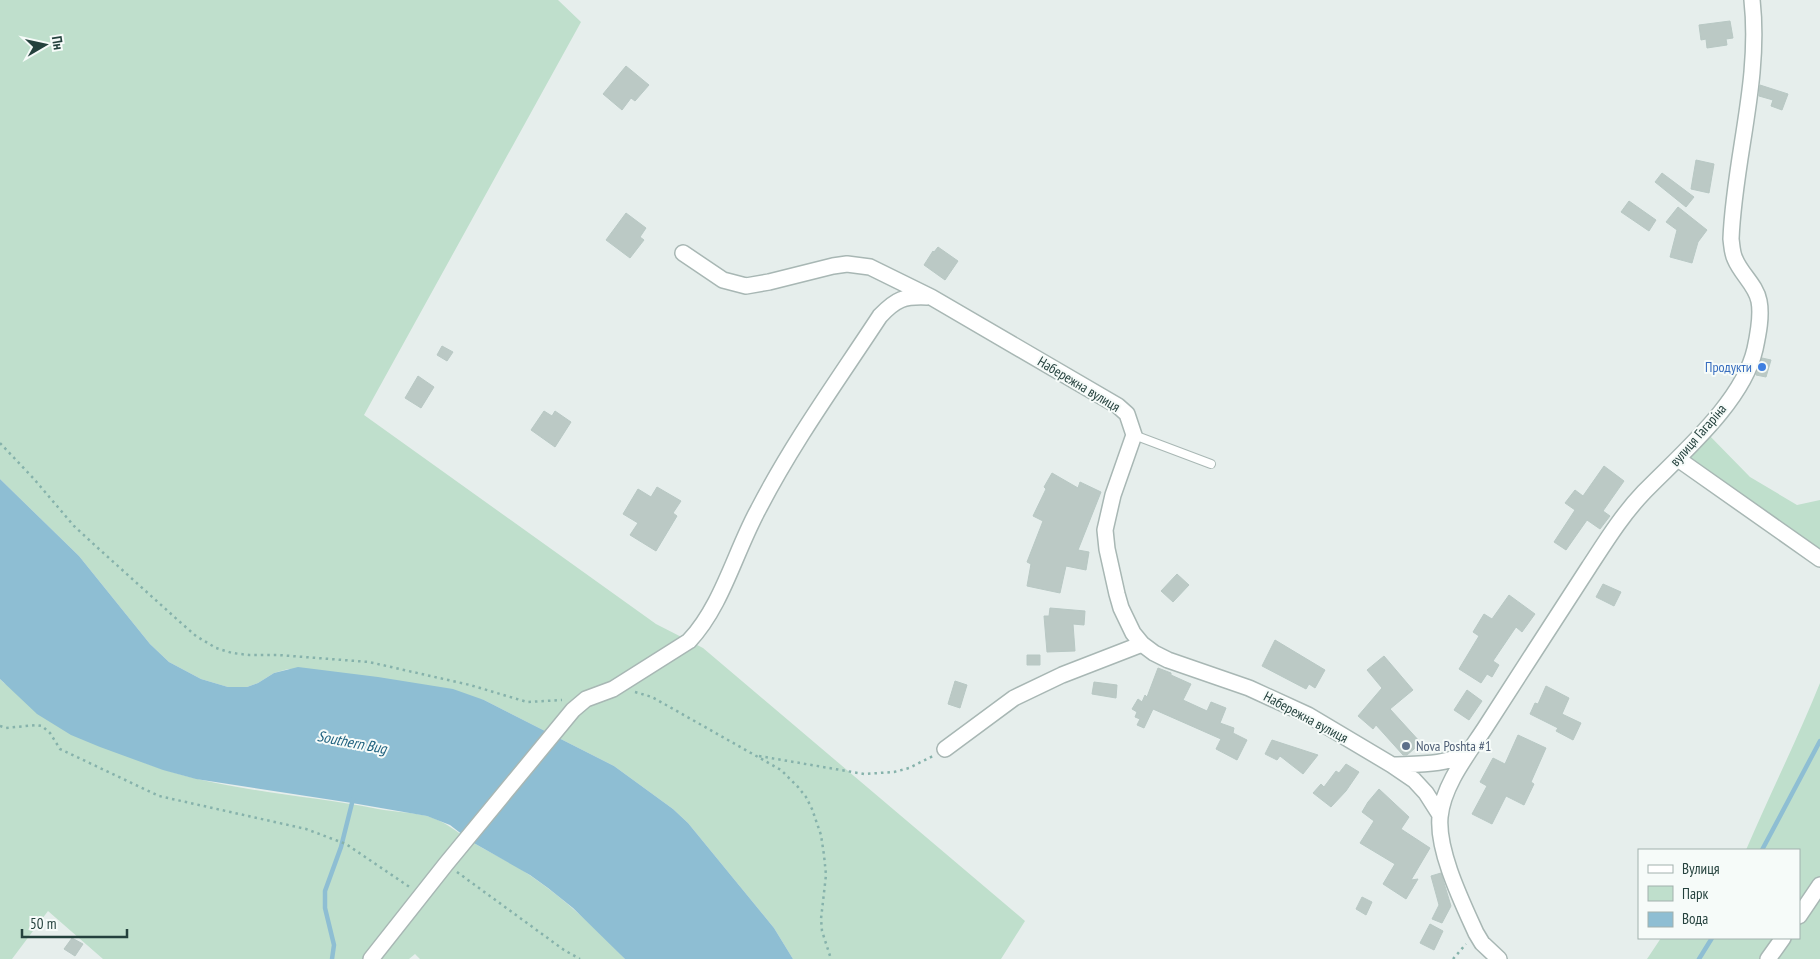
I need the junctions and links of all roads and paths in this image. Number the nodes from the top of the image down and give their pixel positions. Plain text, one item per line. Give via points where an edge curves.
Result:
1 (1752, 0) edge
2 (684, 254) dead end
3 (930, 297) junction
4 (1134, 435) junction
5 (0, 443) edge
6 (1678, 459) junction
7 (1211, 464) dead end
8 (1820, 559) edge
9 (1142, 644) junction
10 (613, 689) junction
11 (586, 699) junction
12 (0, 726) edge
13 (945, 749) joint
14 (1471, 750) junction
15 (756, 755) junction
16 (1392, 766) junction
17 (1440, 815) junction
18 (448, 862) junction
19 (1820, 886) edge
20 (422, 896) junction
21 (1800, 915) edge
22 (1476, 933) junction
23 (1782, 939) edge
24 (371, 959) edge
25 (580, 959) edge
26 (831, 959) edge
27 (1453, 959) edge
28 (1499, 959) edge
29 (1768, 959) edge

1 - 6 street, вулиця Гагаріна via 1751,84 1731,239 1735,260 1759,300 1759,328 1744,379 1705,431
2 - 3 street, Набережна вулиця via 734,284 757,285 833,266 852,265 870,267
3 - 4 street, Набережна вулиця via 1118,406 1127,414
3 - 10 street via 911,296 897,300 880,316 778,472 699,630 689,641
4 - 7 lane
4 - 9 street, Набережна вулиця via 1113,495 1105,530 1121,608
5 - 11 path via 74,526 196,636 216,648 249,655 369,662 527,702
6 - 8 street
6 - 14 street, вулиця Гагаріна via 1614,528
9 - 13 street via 1062,675 1014,698
9 - 16 street, Набережна вулиця via 1168,660 1293,707
10 - 11 street
10 - 15 path via 652,697
11 - 18 street via 573,710
12 - 20 path via 42,726 60,750 158,796 306,829 346,844
13 - 15 path via 909,768 879,774
14 - 16 street via 1444,762
14 - 17 street, вулиця Гагаріна via 1448,789
15 - 26 path via 790,778 812,809 824,855 826,875 821,919
16 - 17 street, Набережна вулиця via 1421,786
17 - 22 street via 1444,851
18 - 20 street
18 - 25 path
19 - 21 street
20 - 24 street
22 - 27 path
22 - 28 street
23 - 29 street

